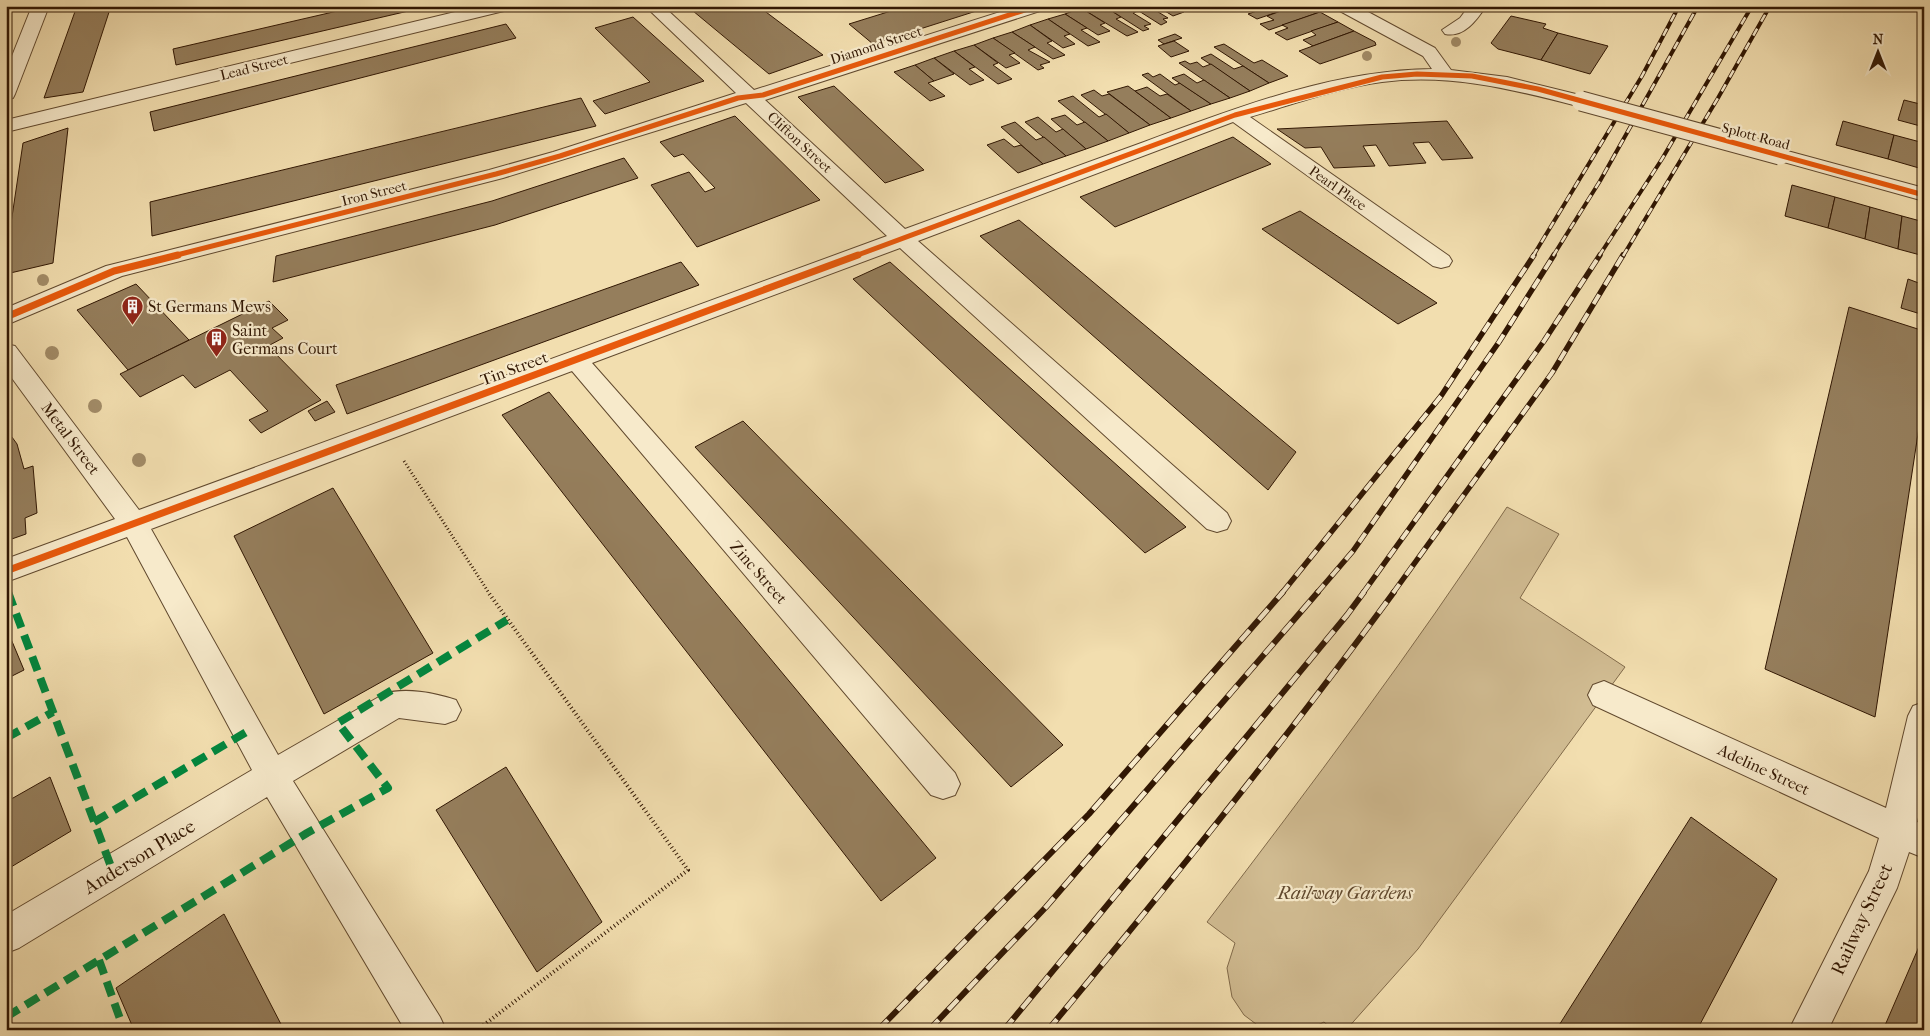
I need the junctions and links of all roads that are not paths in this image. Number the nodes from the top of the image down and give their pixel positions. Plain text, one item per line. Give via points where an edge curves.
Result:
1 (41, 6) edge
2 (502, 6) edge
3 (653, 6) edge
4 (1037, 6) edge
5 (1344, 6) edge
6 (1478, 6) edge
7 (1451, 30) dead end
8 (1444, 74) junction
9 (6, 94) edge
10 (750, 96) junction
11 (1235, 115) junction
12 (6, 126) edge
13 (1924, 195) edge
14 (903, 239) junction
15 (1441, 261) dead end
16 (6, 317) edge
17 (6, 352) edge
18 (576, 360) junction
19 (1217, 521) dead end
20 (134, 524) junction
21 (6, 571) edge
22 (1604, 696) dead end
23 (445, 710) dead end
24 (1924, 716) edge
25 (272, 776) junction
26 (943, 784) dead end
27 (1911, 836) edge
28 (6, 935) edge
29 (427, 1030) edge
30 (1808, 1030) edge

1 - 9 street
2 - 12 street, Lead Street
3 - 10 street, Clifton Street
4 - 10 street, Diamond Street via 763,95
5 - 8 street via 1429,52
6 - 7 street via 1466,22
8 - 11 street, Splott Road via 1367,80
8 - 13 street, Splott Road, bridge via 1502,81
10 - 14 street, Clifton Street
10 - 16 street, Iron Street via 560,156 441,189 114,271
11 - 14 street, Tin Street
11 - 15 street, Pearl Place
14 - 18 street, Tin Street
14 - 19 street, Clifton Street
17 - 20 street, Metal Street
18 - 20 street, Tin Street
18 - 26 street, Zinc Street
20 - 21 street, Tin Street
20 - 25 street
22 - 27 street, Adeline Street
23 - 25 street, Anderson Place via 395,704
24 - 27 street, Railway Street
25 - 28 street, Anderson Place
25 - 29 street
27 - 30 street, Railway Street via 1885,876

